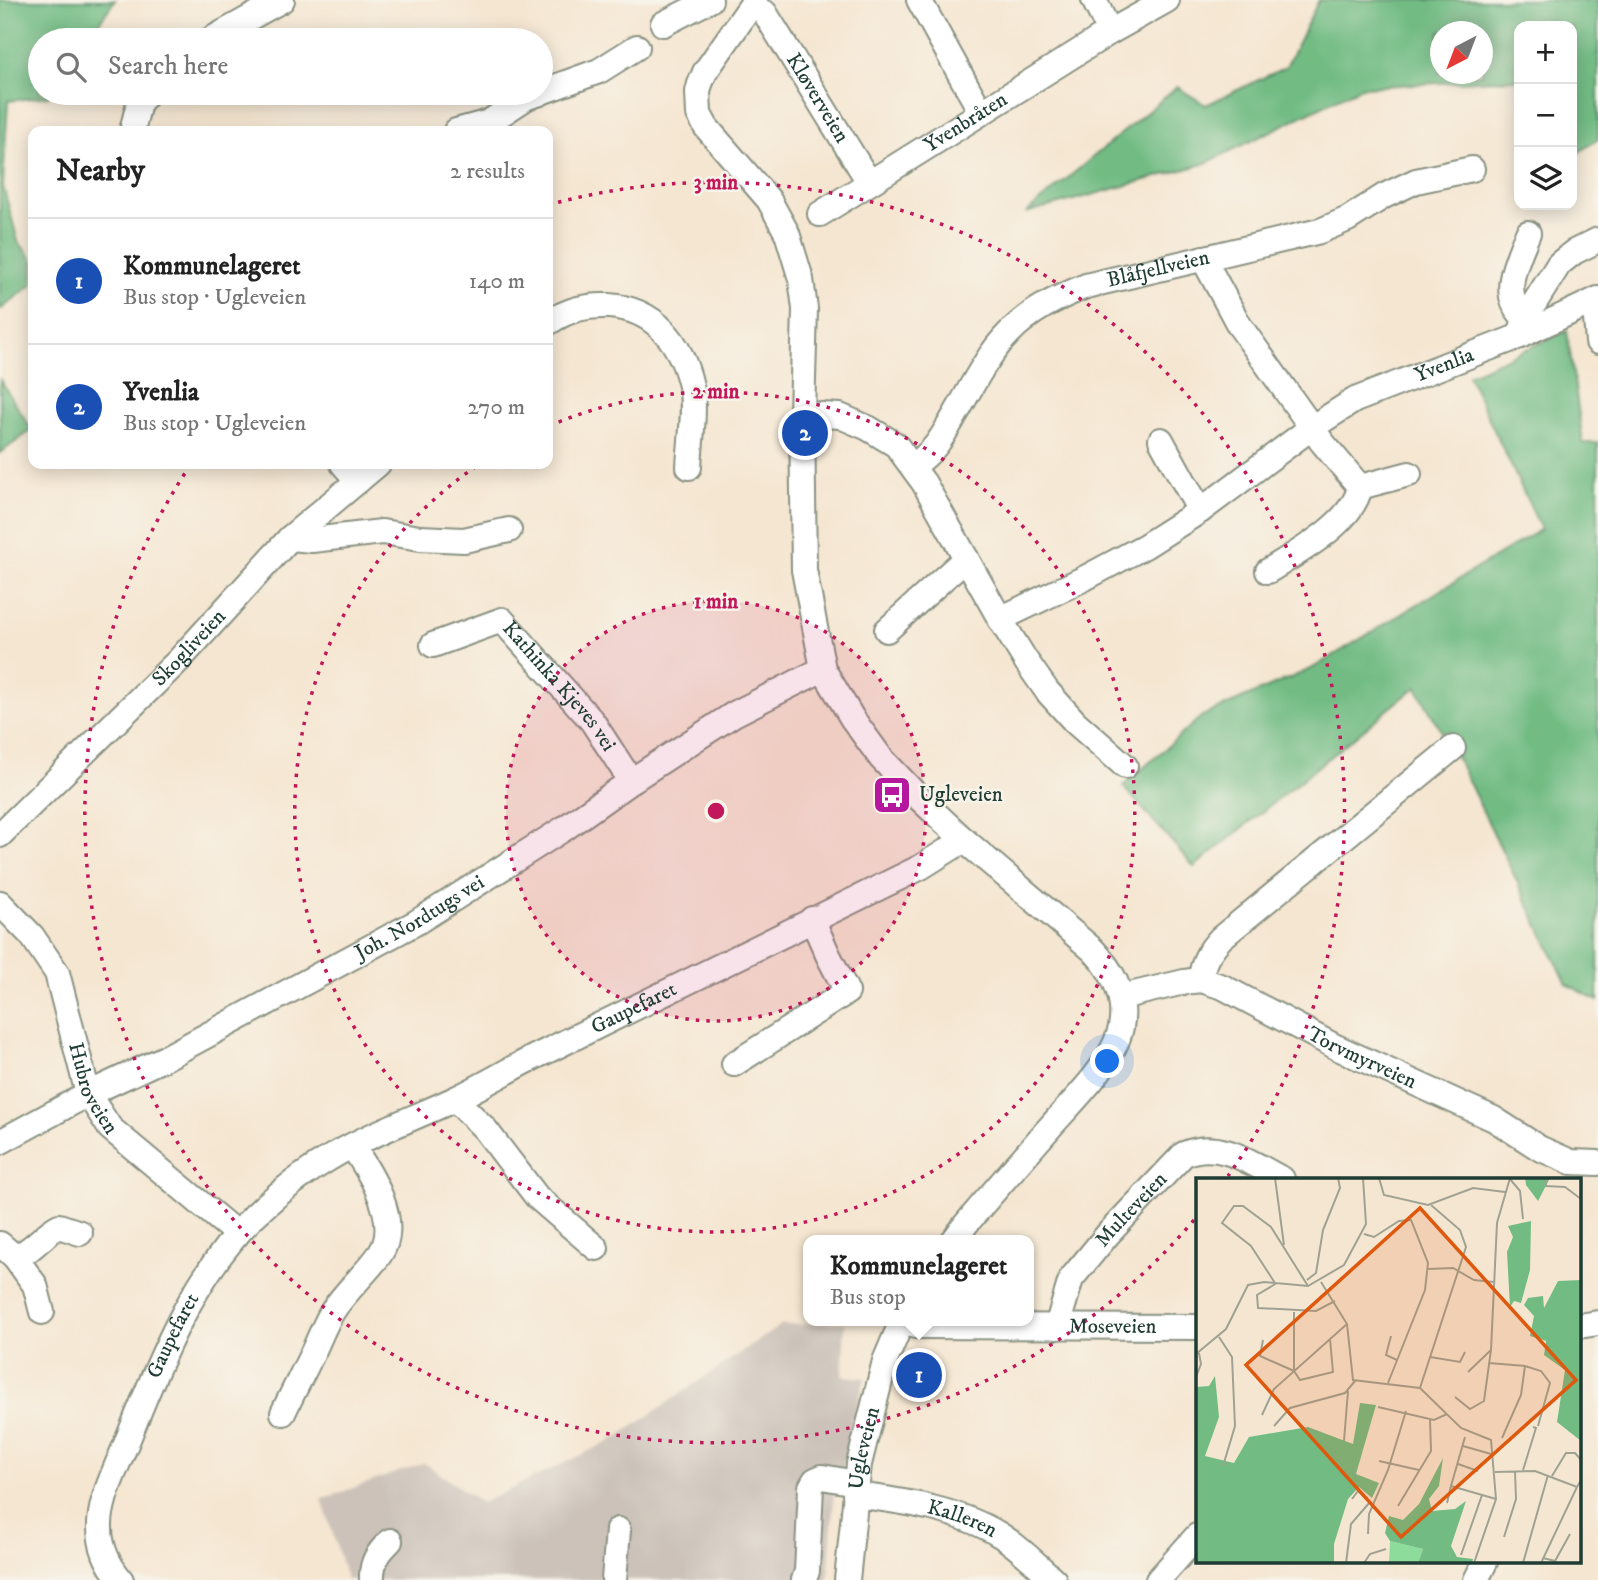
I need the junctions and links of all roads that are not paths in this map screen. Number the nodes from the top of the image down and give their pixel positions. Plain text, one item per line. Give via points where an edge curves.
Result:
1 (710, 0) edge
2 (717, 0) edge
3 (919, 0) edge
4 (1094, 0) edge
5 (1167, 0) edge
6 (281, 1) edge
7 (754, 10) edge
8 (663, 24) dead end
9 (232, 28) edge
10 (1110, 32) junction
11 (637, 47) dead end
12 (553, 88) edge
13 (138, 105) edge
14 (515, 105) edge
15 (981, 112) junction
16 (133, 126) edge
17 (474, 126) edge
18 (1472, 169) dead end
19 (869, 183) junction
20 (820, 214) dead end
21 (1528, 233) dead end
22 (1598, 240) edge
23 (1203, 258) junction
24 (1594, 317) edge
25 (553, 320) edge
26 (1522, 328) junction
27 (802, 414) junction
28 (1311, 428) junction
29 (1161, 440) dead end
30 (689, 467) dead end
31 (913, 467) junction
32 (350, 472) edge
33 (1409, 474) dead end
34 (1360, 487) junction
35 (1200, 511) junction
36 (509, 530) dead end
37 (290, 538) junction
38 (966, 558) junction
39 (1268, 571) dead end
40 (1000, 619) junction
41 (887, 630) dead end
42 (433, 645) dead end
43 (824, 669) junction
44 (1453, 748) dead end
45 (1125, 766) dead end
46 (631, 780) junction
47 (0, 835) edge
48 (964, 840) junction
49 (0, 903) edge
50 (812, 919) junction
51 (1201, 980) junction
52 (1121, 997) junction
53 (734, 1065) dead end
54 (88, 1094) junction
55 (455, 1099) junction
56 (0, 1142) edge
57 (352, 1146) junction
58 (1598, 1163) edge
59 (1280, 1178) edge
60 (80, 1233) dead end
61 (237, 1234) junction
62 (958, 1235) edge
63 (596, 1248) dead end
64 (7, 1251) edge
65 (42, 1312) dead end
66 (1598, 1323) edge
67 (900, 1326) edge
68 (916, 1326) edge
69 (1580, 1326) edge
70 (1057, 1327) junction
71 (1196, 1327) edge
72 (283, 1413) dead end
73 (855, 1489) junction
74 (618, 1530) dead end
75 (1196, 1537) edge
76 (390, 1541) dead end
77 (1485, 1562) edge
78 (121, 1580) edge
79 (372, 1580) edge
80 (615, 1580) edge
81 (621, 1580) edge
82 (804, 1580) edge
83 (847, 1580) edge
84 (1054, 1580) edge
85 (1157, 1580) edge
86 (1476, 1580) edge

1 - 8 street
2 - 7 street
3 - 15 street
4 - 10 street
5 - 10 street, Yvenbråten
6 - 9 street
7 - 19 street, Kløverveien
7 - 27 street via 705,72 698,92 699,114 769,200 794,252 805,309
10 - 15 street, Yvenbråten
11 - 12 street via 599,71
13 - 16 street
14 - 17 street
15 - 19 street, Yvenbråten
18 - 23 street, Blåfjellveien via 1416,181 1320,231
19 - 20 street, Yvenbråten
21 - 26 street via 1511,280
22 - 26 street via 1559,264
23 - 28 street via 1238,325
23 - 31 street, Blåfjellveien via 1086,286 1026,317 987,362 938,444
24 - 26 street, Yvenlia
25 - 30 street via 576,309 611,306 639,312 654,321 675,346 692,389
26 - 28 street, Yvenlia via 1355,400
27 - 31 street via 840,416 868,428 896,445
27 - 43 street via 804,570
28 - 34 street
28 - 35 street, Yvenlia
29 - 35 street
31 - 38 street
32 - 37 street, Skogliveien
33 - 34 street
34 - 39 street via 1355,503 1343,517
35 - 40 street, Yvenlia via 1085,578
36 - 37 street via 464,540 382,532
37 - 47 street, Skogliveien via 179,660
38 - 40 street
38 - 41 street
40 - 45 street via 1047,691 1074,722
42 - 46 street, Kathinka Kjeves vei via 502,620 592,722
43 - 46 street, Joh. Nordtugs vei via 734,714
43 - 48 street via 881,758
44 - 51 street via 1221,938 1206,957
46 - 54 street, Joh. Nordtugs vei via 565,828 416,922 165,1058
48 - 50 street, Gaupefaret via 921,867
48 - 52 street via 1078,935 1113,974
49 - 54 street, Hubroveien via 32,936 57,974
50 - 53 street via 847,992
50 - 55 street, Gaupefaret
51 - 52 street
51 - 58 street, Torvmyrveien via 1494,1119 1539,1147 1571,1161
52 - 62 street via 1121,1030 1109,1056
54 - 56 street, Joh. Nordtugs vei
54 - 61 street, Hubroveien via 110,1128
55 - 57 street, Gaupefaret
55 - 63 street via 485,1129 537,1197
57 - 61 street, Gaupefaret via 298,1180
57 - 72 street via 379,1193 387,1241 325,1323
59 - 70 street, Multeveien via 1223,1150 1184,1154 1070,1279
60 - 64 street via 59,1226 23,1254
61 - 78 street, Gaupefaret via 179,1322 101,1508 101,1543
64 - 65 street via 35,1285
66 - 69 street
67 - 73 street, Ugleveien via 885,1361
68 - 70 street, Moseveien
70 - 71 street, Moseveien
73 - 82 street, Kalleren via 822,1478 811,1487
73 - 83 street, Ugleveien
73 - 84 street, Kalleren via 965,1518 1001,1535
74 - 80 street
75 - 85 street
76 - 79 street via 374,1560
77 - 86 street
80 - 81 street

